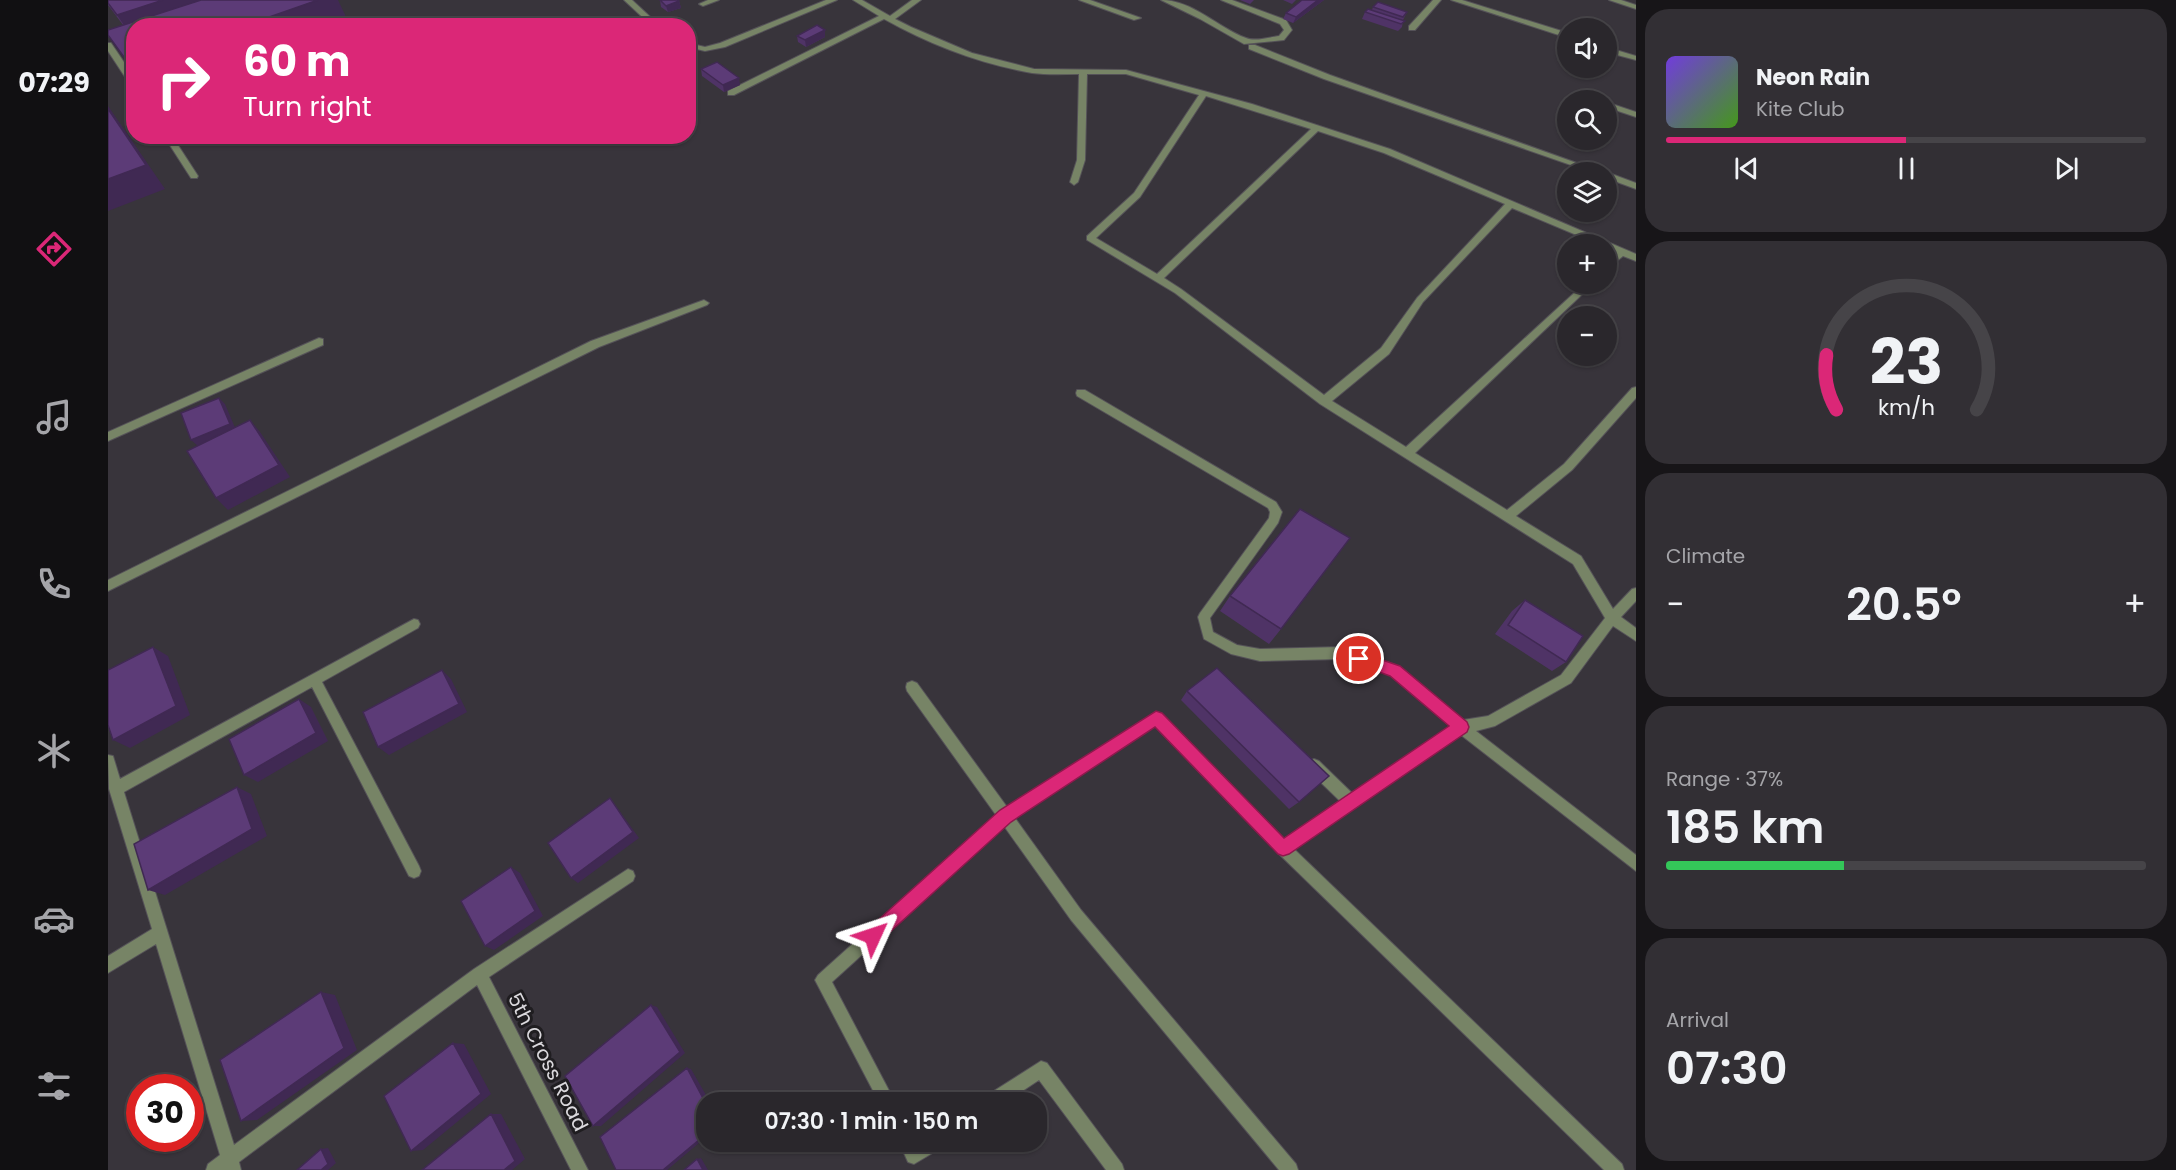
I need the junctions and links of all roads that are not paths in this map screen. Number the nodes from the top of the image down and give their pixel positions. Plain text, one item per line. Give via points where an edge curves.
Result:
1 (628, 0) edge
2 (715, 0) edge
3 (833, 0) edge
4 (857, 0) edge
5 (917, 0) edge
6 (1083, 0) edge
7 (1165, 0) edge
8 (1225, 0) edge
9 (1437, 0) edge
10 (1456, 0) edge
11 (1613, 0) edge
12 (704, 4) dead end
13 (1636, 7) edge
14 (889, 17) junction
15 (648, 18) edge
16 (1137, 18) dead end
17 (1412, 28) dead end
18 (1557, 32) edge
19 (108, 45) edge
20 (696, 47) edge
21 (1252, 47) dead end
22 (123, 50) edge
23 (1617, 52) edge
24 (111, 54) edge
25 (1636, 58) edge
26 (1083, 72) junction
27 (126, 74) edge
28 (731, 93) edge
29 (1204, 93) junction
30 (1617, 108) edge
31 (1636, 115) edge
32 (1317, 128) junction
33 (173, 144) edge
34 (1569, 162) edge
35 (194, 176) dead end
36 (1617, 179) edge
37 (1074, 182) dead end
38 (1636, 186) edge
39 (1510, 204) junction
40 (1580, 234) edge
41 (1617, 250) edge
42 (1622, 252) junction
43 (1617, 257) edge
44 (1636, 258) edge
45 (1157, 279) junction
46 (1577, 294) edge
47 (705, 303) dead end
48 (319, 342) dead end
49 (1636, 392) edge
50 (1082, 393) dead end
51 (1324, 401) junction
52 (108, 437) edge
53 (1406, 454) junction
54 (1508, 518) junction
55 (108, 586) edge
56 (1636, 593) edge
57 (1612, 618) junction
58 (414, 624) dead end
59 (1636, 635) edge
60 (314, 679) junction
61 (912, 687) dead end
62 (1461, 727) junction
63 (1300, 752) edge
64 (108, 761) edge
65 (116, 789) junction
66 (1351, 802) junction
67 (1005, 816) junction
68 (1283, 848) junction
69 (1636, 864) edge
70 (414, 871) dead end
71 (628, 876) dead end
72 (160, 933) junction
73 (108, 964) edge
74 (479, 974) junction
75 (882, 1092) edge
76 (1007, 1092) edge
77 (231, 1165) edge
78 (214, 1170) edge
79 (580, 1170) edge
80 (1116, 1170) edge
81 (1290, 1170) edge
82 (1616, 1170) edge

1 - 15 street
2 - 12 street
3 - 20 street via 722,45
4 - 14 street
5 - 14 street
6 - 16 street
7 - 8 street via 1247,42 1281,38 1288,30 1283,22
9 - 17 street
10 - 18 street
11 - 13 street
14 - 26 street via 969,55 1034,71
14 - 28 street
19 - 24 street
21 - 34 street
22 - 24 street
23 - 25 street
24 - 27 street
26 - 29 street via 1126,72
26 - 37 street via 1081,160
29 - 32 street
29 - 45 street via 1137,195 1090,238
30 - 31 street
32 - 39 street via 1388,151
32 - 45 street
33 - 35 street
36 - 38 street
39 - 40 street
39 - 51 street via 1420,300 1385,351
41 - 42 street
42 - 43 street
42 - 44 street
45 - 51 street
46 - 53 street
47 - 55 street via 595,344
48 - 52 street
49 - 54 street via 1568,466
50 - 62 street via 1272,505 1276,512 1204,617 1208,635 1235,650 1260,655 1341,653 1395,671
51 - 53 street
53 - 54 street
54 - 57 street via 1577,560
56 - 57 street
57 - 59 street
57 - 62 street via 1566,679 1490,722
58 - 60 street
60 - 65 street
60 - 70 street
61 - 67 street
62 - 66 street
62 - 69 street
63 - 66 street
64 - 65 street
65 - 72 street
66 - 68 street
67 - 68 street via 1156,718
67 - 75 street via 823,980
67 - 81 street via 1076,915
68 - 82 street
71 - 74 street
72 - 73 street
72 - 77 street
74 - 77 street
74 - 79 street, 5th Cross Road
76 - 80 street via 1041,1069
77 - 78 street

